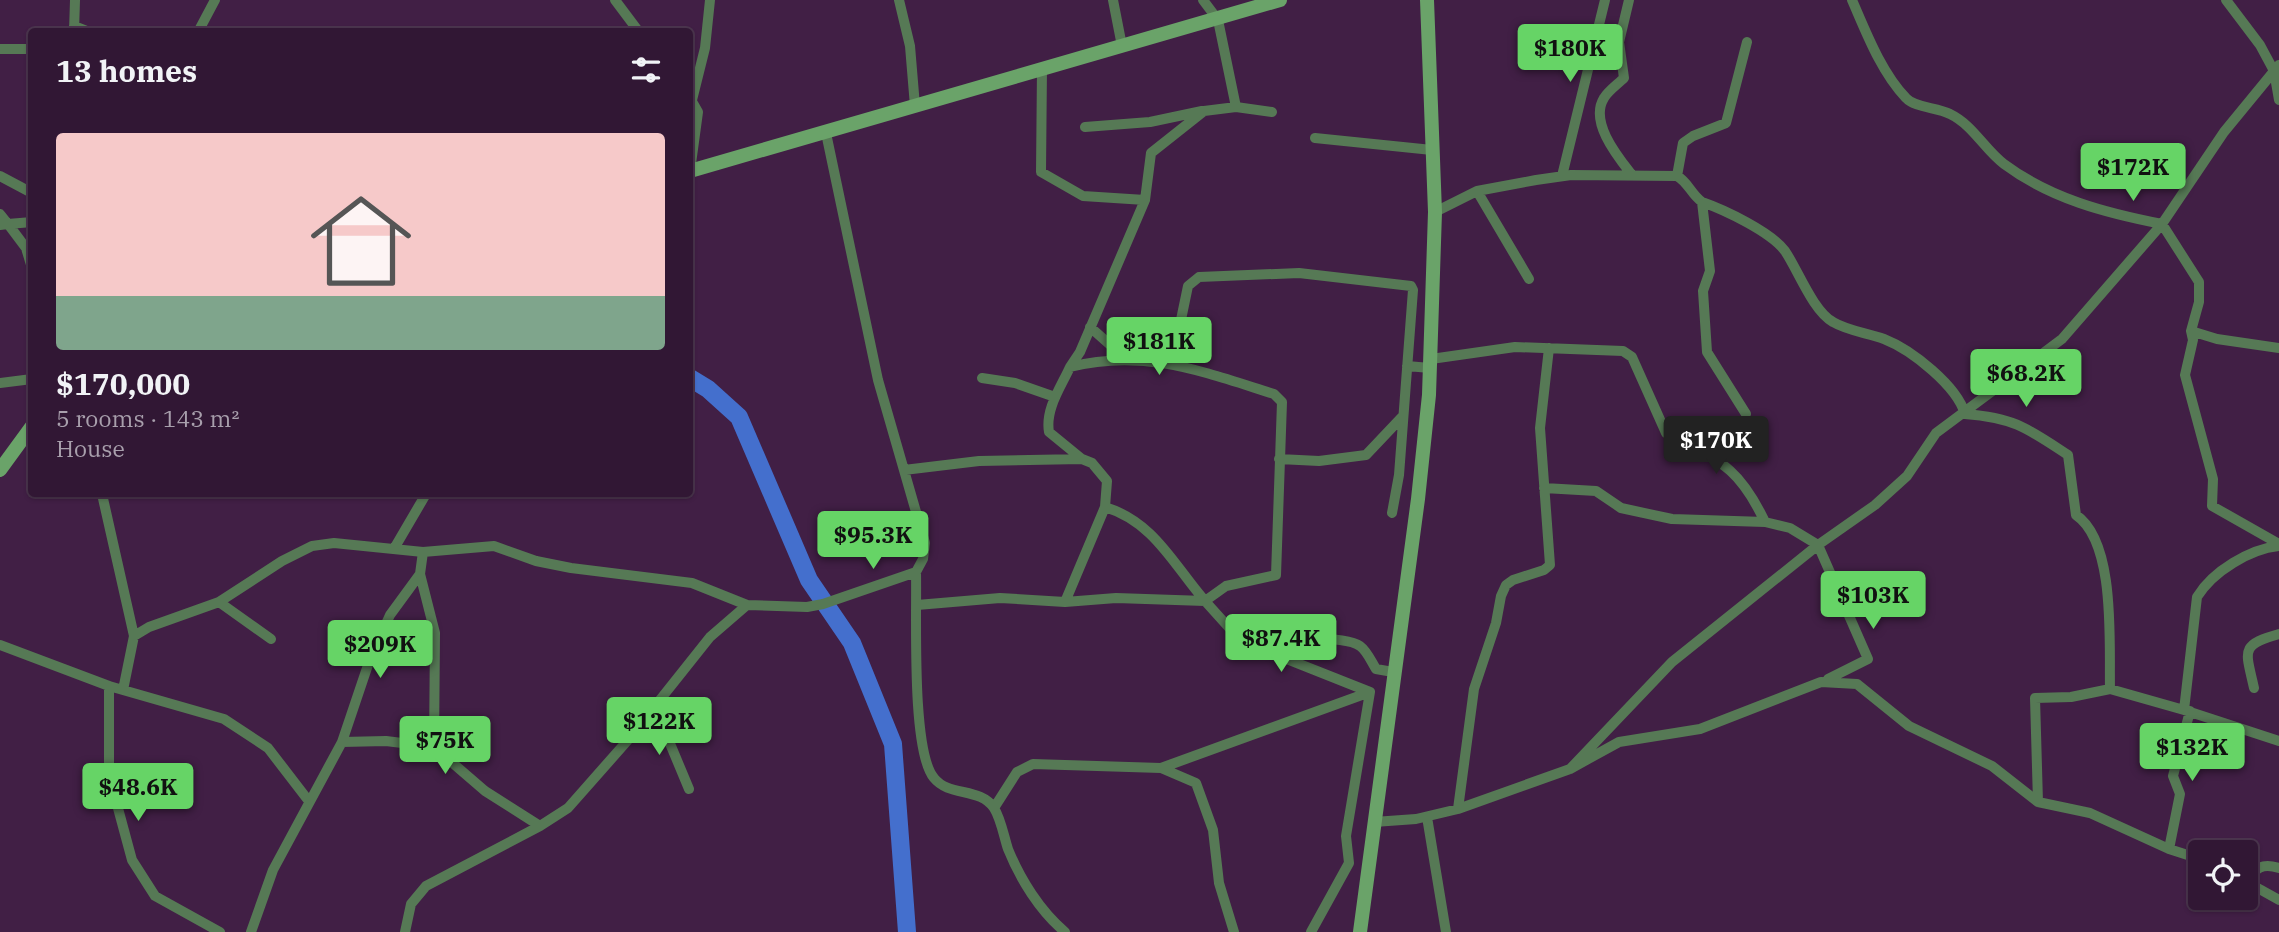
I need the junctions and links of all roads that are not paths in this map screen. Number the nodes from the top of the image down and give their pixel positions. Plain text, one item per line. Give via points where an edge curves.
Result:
1 (75, 0) edge
2 (215, 0) edge
3 (615, 0) edge
4 (710, 0) edge
5 (900, 0) edge
6 (1113, 0) edge
7 (1203, 0) edge
8 (1280, 0) edge
9 (1427, 0) edge
10 (1605, 0) edge
11 (1629, 0) edge
12 (1852, 0) edge
13 (2226, 0) edge
14 (1218, 20) junction
15 (74, 28) edge
16 (200, 28) edge
17 (636, 28) edge
18 (1747, 42) dead end
19 (1122, 46) junction
20 (0, 49) edge
21 (28, 49) edge
22 (1042, 68) junction
23 (2276, 68) edge
24 (693, 92) edge
25 (2279, 100) edge
26 (693, 104) edge
27 (915, 106) junction
28 (1236, 107) junction
29 (1204, 111) junction
30 (1272, 112) dead end
31 (1085, 127) dead end
32 (826, 133) junction
33 (1315, 138) dead end
34 (1432, 150) junction
35 (693, 151) edge
36 (693, 170) edge
37 (1632, 175) junction
38 (0, 176) edge
39 (1562, 176) junction
40 (1677, 176) junction
41 (28, 191) edge
42 (1477, 191) junction
43 (1145, 200) junction
44 (1702, 202) junction
45 (1435, 212) junction
46 (0, 214) edge
47 (28, 222) edge
48 (2162, 224) junction
49 (4, 225) edge
50 (28, 255) edge
51 (1529, 279) dead end
52 (1090, 327) junction
53 (2191, 331) junction
54 (1549, 348) junction
55 (2279, 348) edge
56 (1125, 359) junction
57 (1172, 362) junction
58 (1431, 363) junction
59 (1407, 366) junction
60 (1070, 367) junction
61 (982, 378) dead end
62 (28, 380) edge
63 (0, 383) edge
64 (1055, 397) junction
65 (1746, 414) dead end
66 (1965, 414) junction
67 (1402, 416) junction
68 (28, 434) edge
69 (1082, 459) junction
70 (1279, 459) junction
71 (0, 470) edge
72 (904, 470) junction
73 (1544, 488) junction
74 (103, 497) edge
75 (424, 497) edge
76 (1105, 507) junction
77 (1392, 513) dead end
78 (1765, 522) junction
79 (1818, 545) junction
80 (2279, 545) edge
81 (396, 547) junction
82 (423, 551) junction
83 (916, 572) junction
84 (420, 575) junction
85 (1205, 601) junction
86 (219, 602) junction
87 (1066, 602) junction
88 (747, 605) junction
89 (917, 605) junction
90 (2279, 634) edge
91 (134, 636) junction
92 (271, 639) dead end
93 (1241, 641) junction
94 (0, 645) edge
95 (1393, 672) junction
96 (1821, 682) junction
97 (109, 686) junction
98 (2254, 688) dead end
99 (2110, 689) junction
100 (123, 690) junction
101 (1370, 692) junction
102 (651, 710) junction
103 (2187, 711) junction
104 (2279, 741) edge
105 (342, 742) junction
106 (434, 747) junction
107 (1161, 768) junction
108 (1570, 769) junction
109 (689, 789) dead end
110 (308, 800) junction
111 (2038, 802) junction
112 (994, 808) junction
113 (1458, 809) junction
114 (1427, 817) junction
115 (1374, 822) junction
116 (540, 826) junction
117 (2169, 849) junction
118 (2188, 855) edge
119 (2258, 867) edge
120 (2279, 868) edge
121 (2258, 889) edge
122 (2279, 900) edge
123 (220, 932) edge
124 (251, 932) edge
125 (405, 932) edge
126 (1065, 932) edge
127 (1234, 932) edge
128 (1311, 932) edge
129 (1360, 932) edge
130 (1446, 932) edge

1 - 15 street
2 - 16 street
3 - 17 street
4 - 24 street via 705,48
5 - 27 street
6 - 19 street
7 - 14 street
8 - 14 street
9 - 34 street
10 - 39 street
11 - 37 street via 1619,42 1624,78 1604,98 1600,111 1613,150
12 - 48 street via 1906,99 1951,114 2001,162 2058,194 2100,212
13 - 23 street
14 - 19 street
14 - 28 street
18 - 40 street via 1726,123 1683,143
19 - 22 street
20 - 21 street
22 - 27 street
22 - 43 street via 1041,172 1083,196
23 - 25 street
23 - 48 street via 2224,132
26 - 35 street via 698,117
27 - 32 street
28 - 29 street
28 - 30 street
29 - 31 street via 1150,122
29 - 43 street via 1151,153
32 - 36 street
32 - 72 street via 876,368
33 - 34 street
34 - 45 street
37 - 39 street
37 - 40 street
38 - 41 street
39 - 42 street
40 - 44 street
42 - 45 street
42 - 51 street
43 - 52 street
44 - 65 street via 1710,271 1703,291 1707,352
44 - 66 street via 1773,239 1831,322 1887,340 1914,356 1961,399
45 - 58 street
46 - 49 street
47 - 49 street
48 - 53 street via 2199,282
48 - 66 street via 2062,339
49 - 50 street
52 - 56 street
52 - 60 street
53 - 55 street
53 - 80 street via 2185,375 2213,479 2213,506
54 - 58 street via 1515,347
54 - 73 street via 1540,419
54 - 78 street via 1610,348 1632,357 1666,433 1717,458 1738,475
56 - 57 street
56 - 60 street
57 - 59 street via 1193,280 1299,273 1410,286
57 - 70 street via 1279,396
58 - 59 street
58 - 95 street via 1419,499
59 - 67 street
60 - 64 street
61 - 64 street
62 - 63 street
64 - 69 street via 1049,432
66 - 79 street via 1936,433 1907,476 1875,505
66 - 99 street via 2022,424 2067,455 2076,515 2087,523 2101,555
67 - 70 street via 1366,455 1320,461
67 - 77 street
68 - 71 street
69 - 72 street via 979,461
69 - 76 street via 1093,463 1107,481
70 - 85 street via 1276,575 1226,586
72 - 83 street via 925,543
73 - 78 street via 1596,491 1621,508 1672,519
73 - 113 street via 1550,565 1506,584 1501,596 1474,689
74 - 91 street
75 - 81 street
76 - 85 street via 1128,514 1148,530
76 - 87 street
78 - 79 street via 1790,528
79 - 96 street via 1868,659
79 - 108 street via 1672,662
80 - 103 street via 2238,561 2197,597
81 - 82 street
81 - 86 street via 334,543 312,547
82 - 84 street
82 - 88 street via 494,547 571,568 692,583
83 - 88 street via 823,604
83 - 89 street
84 - 105 street via 390,615
84 - 106 street via 435,633
85 - 87 street via 1116,598
85 - 93 street
86 - 91 street
86 - 92 street
87 - 89 street via 1000,598
88 - 102 street via 710,638
89 - 112 street via 918,701 930,773 941,785 969,792
90 - 98 street via 2248,646
91 - 100 street
93 - 95 street via 1351,642 1363,648 1376,669
93 - 101 street
94 - 97 street
95 - 115 street
96 - 108 street via 1700,729 1619,742
96 - 111 street via 1857,684 1909,726 1992,765
97 - 100 street
97 - 123 street via 109,775 132,860 155,896
99 - 103 street
99 - 111 street via 2035,698
100 - 110 street via 223,719 244,731 268,748
101 - 107 street
101 - 128 street via 1346,836 1349,863
102 - 109 street via 661,722
102 - 116 street via 568,808
103 - 104 street
103 - 117 street via 2173,776 2180,794
105 - 106 street
105 - 110 street
106 - 116 street via 485,791
107 - 112 street via 1033,764 1017,772
107 - 127 street via 1200,787
108 - 113 street
110 - 124 street via 273,870
111 - 117 street via 2090,813
112 - 126 street via 1017,870 1032,896
113 - 114 street
114 - 115 street
114 - 130 street
115 - 129 street
116 - 125 street via 426,886 411,904
117 - 118 street
119 - 120 street
121 - 122 street

